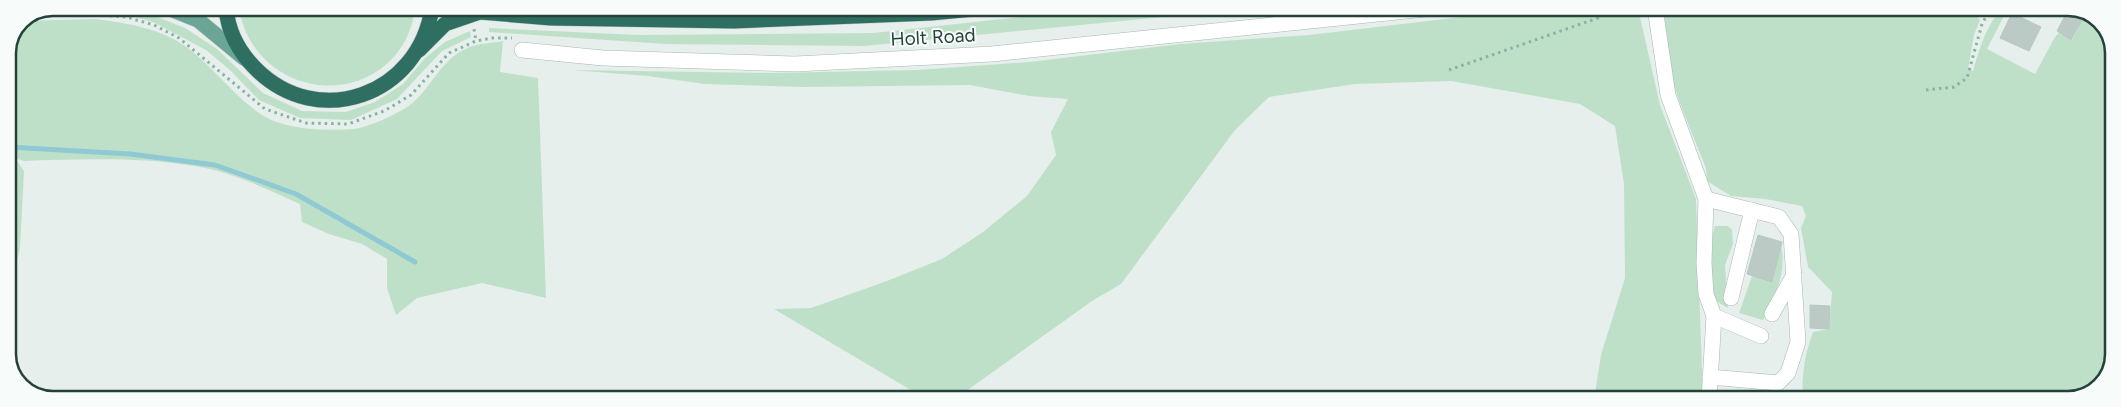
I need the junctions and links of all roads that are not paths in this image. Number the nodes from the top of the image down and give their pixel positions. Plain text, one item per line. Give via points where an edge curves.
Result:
1 (188, 16) edge
2 (228, 16) edge
3 (431, 16) edge
4 (468, 16) edge
5 (527, 16) edge
6 (857, 16) edge
7 (1358, 16) edge
8 (1657, 16) edge
9 (419, 50) junction
10 (522, 50) dead end
11 (245, 58) junction
12 (1706, 199) junction
13 (1752, 210) junction
14 (1794, 275) junction
15 (1731, 298) dead end
16 (1772, 314) dead end
17 (1714, 316) junction
18 (1761, 336) dead end
19 (1710, 377) junction
20 (1709, 391) edge

1 - 11 main road via 198,20
2 - 11 highway via 234,38
3 - 9 highway
4 - 9 highway via 445,24
5 - 6 highway via 734,21
7 - 10 lane, Holt Road via 992,54 795,64 602,58
8 - 12 lane via 1668,95
9 - 11 highway via 400,73 377,89 349,99 320,100 292,94 266,80
12 - 13 lane
12 - 17 lane via 1706,294
13 - 14 lane via 1780,217 1791,234
13 - 15 lane
14 - 16 lane
14 - 19 lane via 1798,342 1788,373 1778,383
17 - 18 lane
17 - 19 lane
19 - 20 lane

